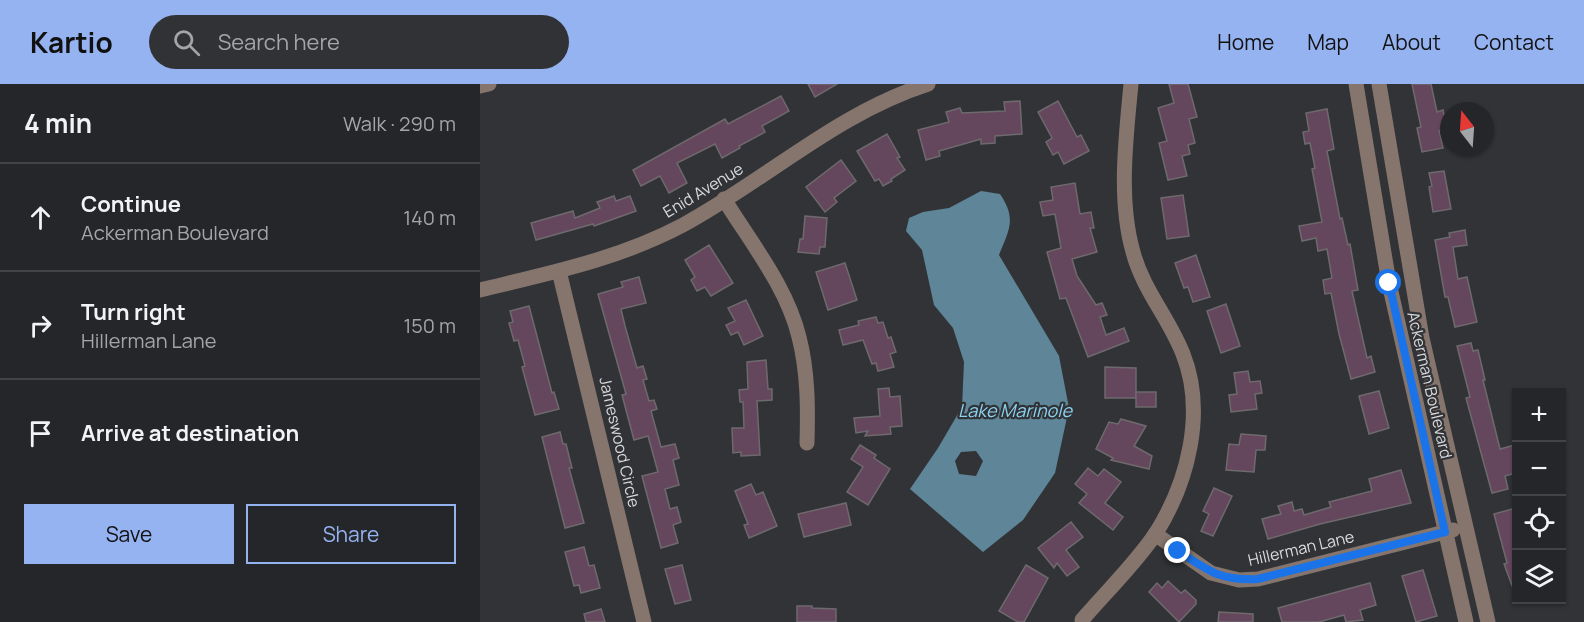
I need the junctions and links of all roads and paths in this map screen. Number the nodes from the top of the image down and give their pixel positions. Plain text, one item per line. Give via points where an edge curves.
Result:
1 (489, 84) edge
2 (928, 84) edge
3 (1131, 84) edge
4 (1356, 84) edge
5 (1379, 84) edge
6 (480, 86) edge
7 (724, 200) junction
8 (559, 271) junction
9 (480, 290) edge
10 (807, 443) dead end
11 (1466, 526) junction
12 (1445, 532) junction
13 (1155, 534) junction
14 (1082, 620) dead end
15 (644, 622) edge
16 (1466, 622) edge
17 (1488, 622) edge

1 - 6 street
2 - 7 street, Enid Avenue via 873,106
3 - 13 street via 1125,144 1127,224 1146,288 1184,357 1193,402 1189,453 1181,481
4 - 12 street, Ackerman Boulevard via 1389,283
5 - 11 street, Ackerman Boulevard via 1422,338
7 - 8 street, Enid Avenue via 645,243
7 - 10 street via 791,312 804,361
8 - 9 street, Enid Avenue
8 - 15 street, Jameswood Circle
11 - 12 street, Hillerman Lane
11 - 17 street, Ackerman Boulevard
12 - 13 street, Hillerman Lane via 1258,579 1239,580 1211,573
12 - 16 street, Ackerman Boulevard
13 - 14 street

